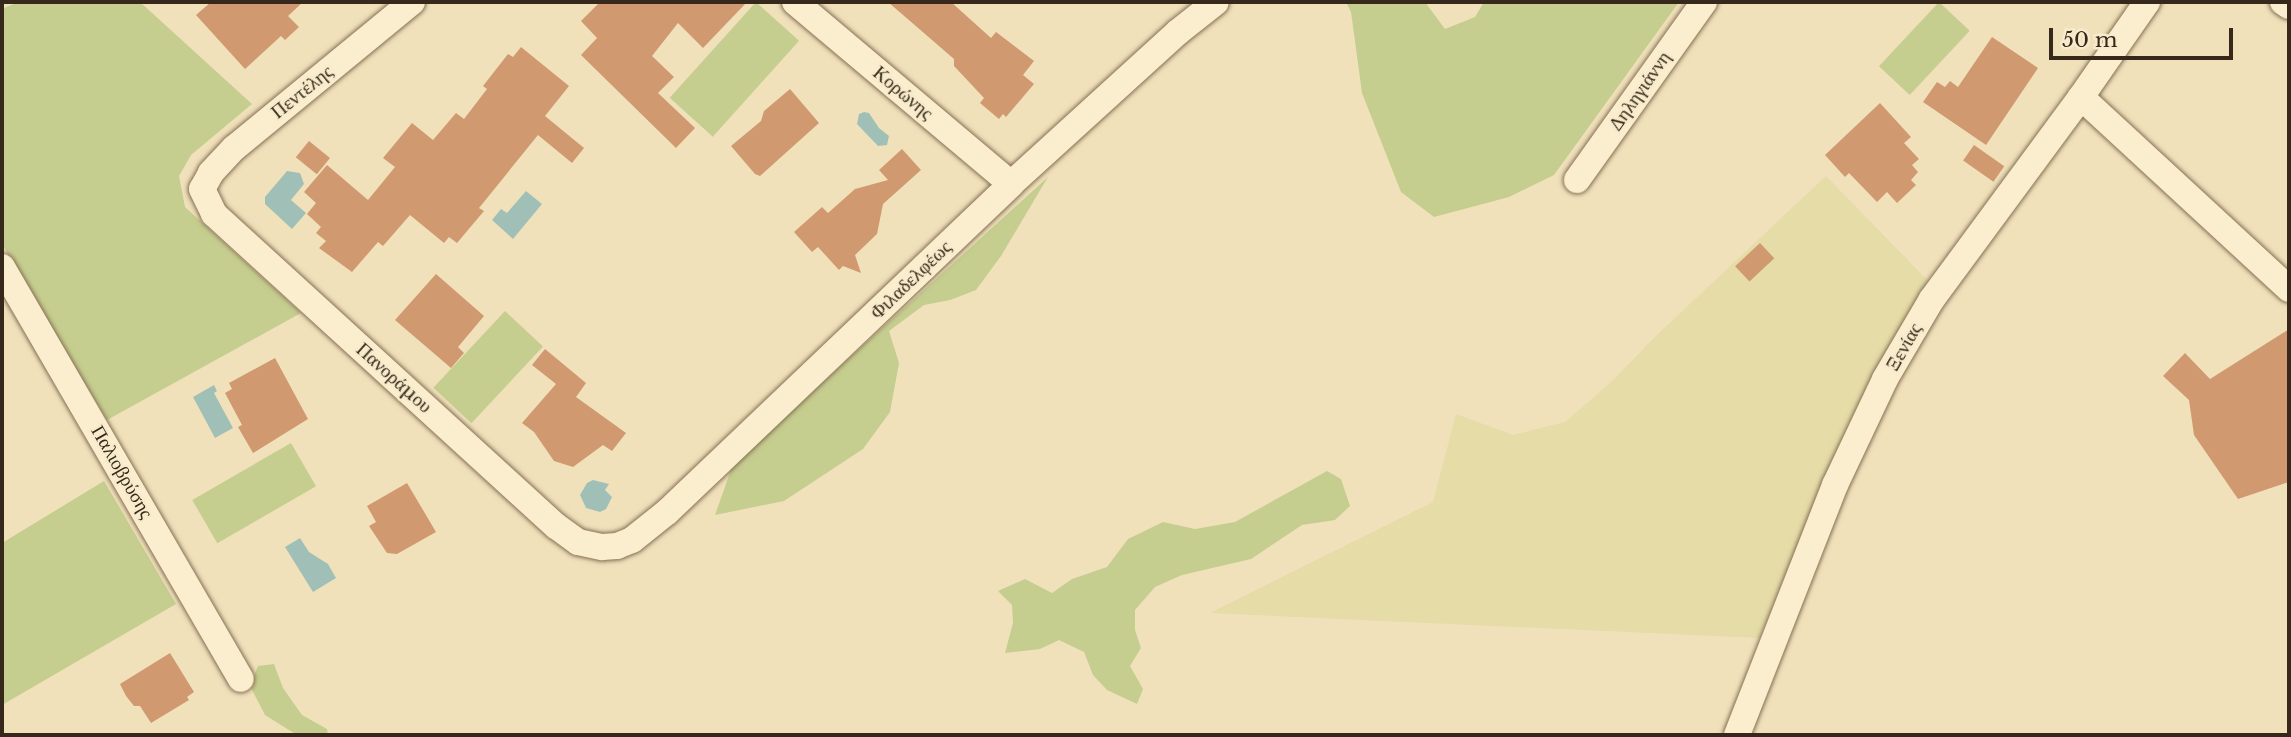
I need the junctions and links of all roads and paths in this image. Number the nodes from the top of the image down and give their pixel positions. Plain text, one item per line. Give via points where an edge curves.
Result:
1 (412, 2) edge
2 (794, 2) edge
3 (1216, 2) edge
4 (1704, 2) edge
5 (2147, 2) edge
6 (2283, 2) edge
7 (2289, 6) edge
8 (2081, 97) junction
9 (1577, 180) dead end
10 (1011, 184) junction
11 (202, 190) joint
12 (2, 267) edge
13 (2289, 289) edge
14 (602, 547) joint
15 (241, 679) dead end
16 (1737, 735) edge

1 - 11 street, Πεντέλης via 234,148
2 - 10 street, Κορώνης
3 - 10 street, Φιλαδελφέως
4 - 9 street, Δηληγιάννη
5 - 8 street, Ξενίας
6 - 7 street
8 - 13 street
8 - 16 street, Ξενίας via 1932,299 1885,379 1835,485
10 - 14 street, Φιλαδελφέως via 667,512 632,540
11 - 14 street, Πανοράμου via 214,214 556,526 578,542
12 - 15 street, Παλιοβρύσης

